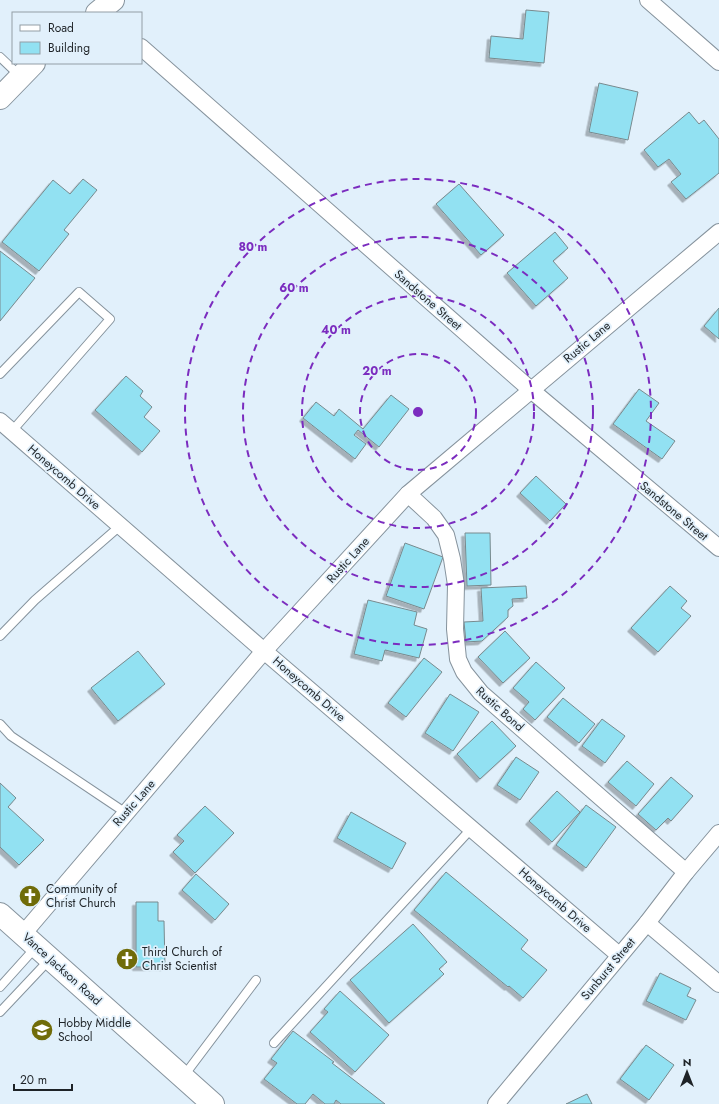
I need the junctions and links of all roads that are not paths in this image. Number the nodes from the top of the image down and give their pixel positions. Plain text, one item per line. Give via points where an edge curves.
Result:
1 (648, 0) edge
2 (142, 48) edge
3 (0, 57) edge
4 (719, 62) edge
5 (12, 63) edge
6 (15, 64) edge
7 (28, 70) edge
8 (0, 98) edge
9 (719, 232) edge
10 (0, 374) edge
11 (531, 390) junction
12 (0, 421) edge
13 (12, 431) junction
14 (408, 494) junction
15 (120, 526) junction
16 (719, 548) edge
17 (0, 636) edge
18 (264, 651) junction
19 (0, 724) edge
20 (126, 813) junction
21 (471, 828) junction
22 (719, 833) edge
23 (686, 872) junction
24 (0, 914) edge
25 (647, 923) junction
26 (37, 946) junction
27 (619, 955) junction
28 (256, 980) dead end
29 (719, 984) edge
30 (0, 987) edge
31 (0, 1012) edge
32 (274, 1043) dead end
33 (183, 1077) junction
34 (213, 1104) edge
35 (496, 1104) edge

1 - 4 street
2 - 11 street, Sandstone Street
3 - 5 lane
6 - 7 lane
7 - 8 main road
9 - 11 street, Rustic Lane
10 - 13 lane via 79,292 110,318
11 - 14 street, Rustic Lane
11 - 16 street, Sandstone Street
12 - 13 street, Honeycomb Drive
13 - 15 street, Honeycomb Drive
14 - 18 street, Rustic Lane
14 - 23 street, Rustic Bond via 434,518 446,535 456,585 455,629 458,658 464,672 481,693
15 - 17 lane via 35,600
15 - 18 street, Honeycomb Drive
18 - 20 street, Rustic Lane
18 - 21 street, Honeycomb Drive
19 - 20 lane via 11,736
20 - 26 street, Rustic Lane
21 - 27 street, Honeycomb Drive
21 - 32 lane
22 - 23 street, Sunburst Street
23 - 25 street, Sunburst Street
24 - 26 main road, Vance Jackson Road
25 - 27 street, Sunburst Street
25 - 29 street
26 - 30 lane
26 - 31 lane
26 - 33 main road, Vance Jackson Road
27 - 35 street, Sunburst Street
28 - 33 lane
33 - 34 main road, Vance Jackson Road

